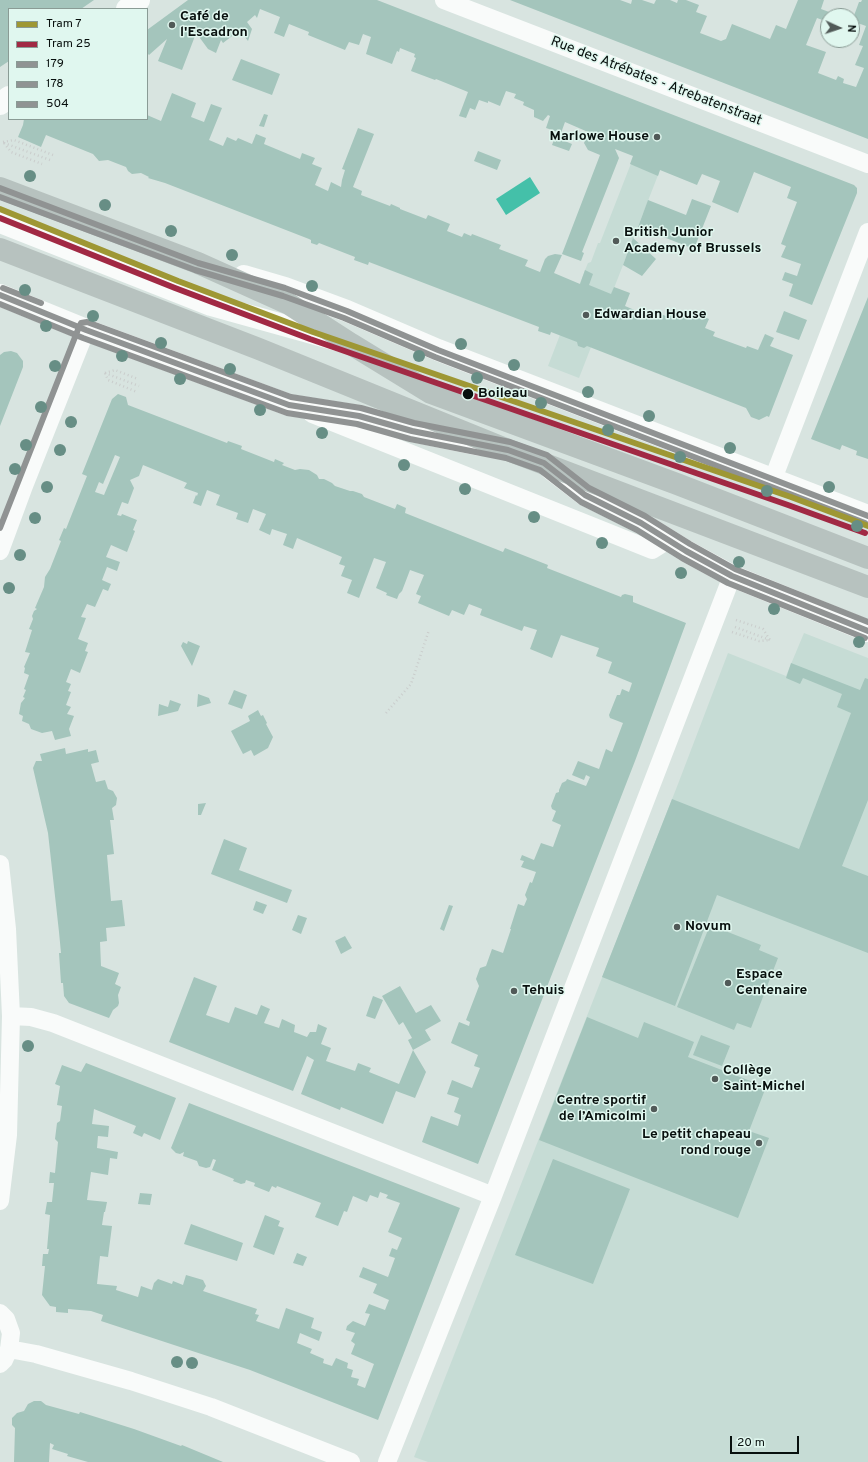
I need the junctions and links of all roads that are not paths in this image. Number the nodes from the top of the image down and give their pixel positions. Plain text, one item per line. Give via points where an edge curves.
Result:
1 (139, 0) edge
2 (444, 0) edge
3 (128, 8) edge
4 (8, 98) edge
5 (0, 104) edge
6 (868, 164) edge
7 (0, 188) edge
8 (0, 222) edge
9 (868, 232) edge
10 (0, 249) edge
11 (198, 263) junction
12 (0, 295) edge
13 (86, 330) junction
14 (351, 344) junction
15 (289, 405) junction
16 (508, 450) junction
17 (544, 463) junction
18 (773, 479) junction
19 (868, 516) edge
20 (668, 540) junction
21 (0, 551) edge
22 (868, 558) edge
23 (732, 576) junction
24 (868, 587) edge
25 (868, 631) edge
26 (0, 864) edge
27 (11, 1016) junction
28 (492, 1196) junction
29 (0, 1201) edge
30 (0, 1313) edge
31 (9, 1349) junction
32 (0, 1364) edge
33 (351, 1462) edge
34 (386, 1462) edge

1 - 3 main road
2 - 6 street, Rue des Atrébates - Atrebatenstraat
4 - 5 main road
7 - 11 main road
8 - 14 main road via 211,305
9 - 18 street
10 - 16 main road via 259,349
11 - 14 main road via 289,304
11 - 18 main road via 285,288 347,311 438,350
12 - 13 main road
13 - 15 main road
13 - 21 street
14 - 22 main road via 431,393
15 - 16 main road via 360,416 412,431
15 - 20 street via 652,550
16 - 17 main road
17 - 20 main road via 584,495 641,522
17 - 24 main road
18 - 19 main road
20 - 23 main road
23 - 25 main road
23 - 28 street
26 - 27 street via 8,929
27 - 28 street via 31,1016 53,1023
27 - 29 street via 8,1135
28 - 34 street
30 - 31 street via 6,1319 11,1334
31 - 32 street
31 - 33 street via 36,1354 131,1381 211,1407

